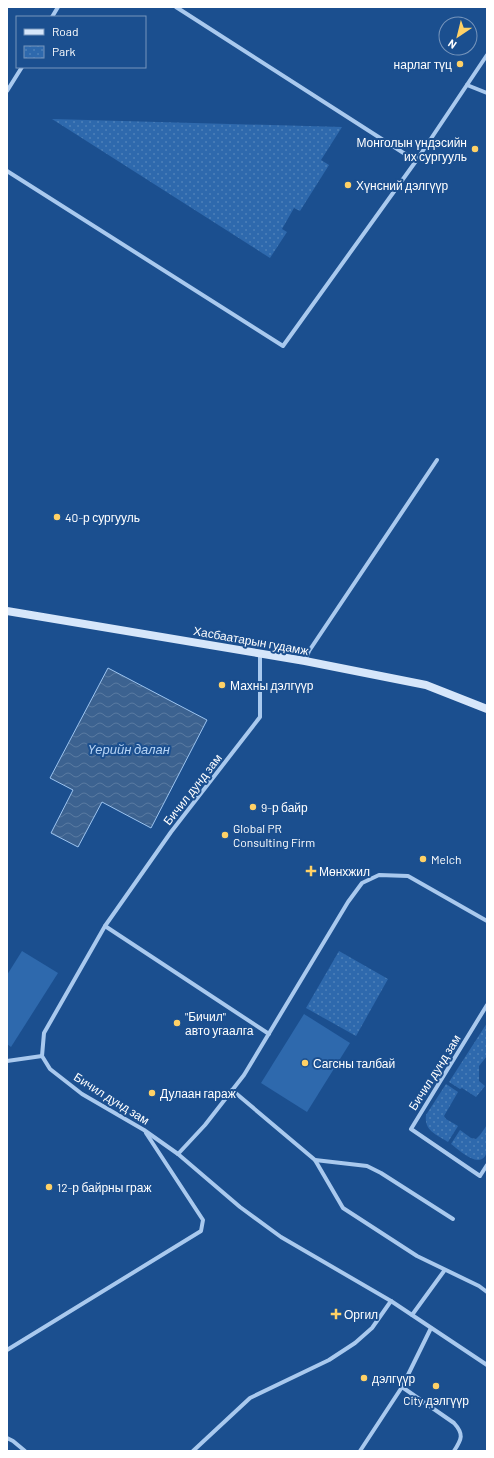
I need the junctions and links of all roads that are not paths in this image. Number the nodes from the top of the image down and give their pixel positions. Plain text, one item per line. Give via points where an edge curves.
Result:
1 (58, 7) edge
2 (176, 7) edge
3 (53, 16) edge
4 (487, 55) edge
5 (21, 68) edge
6 (467, 85) junction
7 (7, 91) edge
8 (487, 93) edge
9 (416, 161) junction
10 (7, 170) edge
11 (437, 460) dead end
12 (7, 611) edge
13 (260, 653) junction
14 (305, 661) junction
15 (487, 709) edge
16 (487, 921) edge
17 (105, 926) junction
18 (487, 1005) edge
19 (269, 1034) junction
20 (42, 1056) junction
21 (7, 1061) edge
22 (232, 1090) junction
23 (144, 1130) junction
24 (178, 1154) junction
25 (315, 1160) junction
26 (487, 1165) edge
27 (453, 1219) dead end
28 (444, 1270) junction
29 (487, 1292) edge
30 (391, 1301) junction
31 (412, 1316) junction
32 (431, 1328) junction
33 (7, 1350) edge
34 (487, 1365) edge
35 (402, 1386) junction
36 (7, 1438) edge
37 (25, 1451) edge
38 (193, 1451) edge
39 (360, 1451) edge
40 (454, 1451) edge

1 - 3 street
2 - 9 street
4 - 6 street
5 - 7 street
6 - 8 street
6 - 9 street
9 - 10 street via 283,346
11 - 14 street
12 - 13 street, Хасбаатарын гудамж
13 - 14 street, Хасбаатарын гудамж
13 - 17 street, Бичил дунд зам via 260,717 171,832
14 - 15 street, Хасбаатарын гудамж via 426,685
16 - 19 street via 408,876 379,875 362,883
17 - 19 street
17 - 20 street, Бичил дунд зам via 44,1033
18 - 26 street, Бичил дунд зам via 411,1129 480,1176
19 - 22 street
20 - 21 street
20 - 23 street, Бичил дунд зам via 50,1069 82,1094
22 - 24 street
22 - 25 street
23 - 24 street, Бичил дунд зам
23 - 33 street via 204,1220 202,1231
24 - 30 street, Бичил дунд зам via 240,1207 281,1237
25 - 27 street via 367,1166
25 - 28 street via 343,1208 417,1256
28 - 29 street
28 - 31 street
30 - 31 street, Бичил дунд зам
30 - 38 street via 372,1328 355,1343 329,1360 250,1398
31 - 32 street, Бичил дунд зам
32 - 34 street, Бичил дунд зам
32 - 35 street
35 - 39 street
35 - 40 street via 459,1428 460,1442
36 - 37 street

